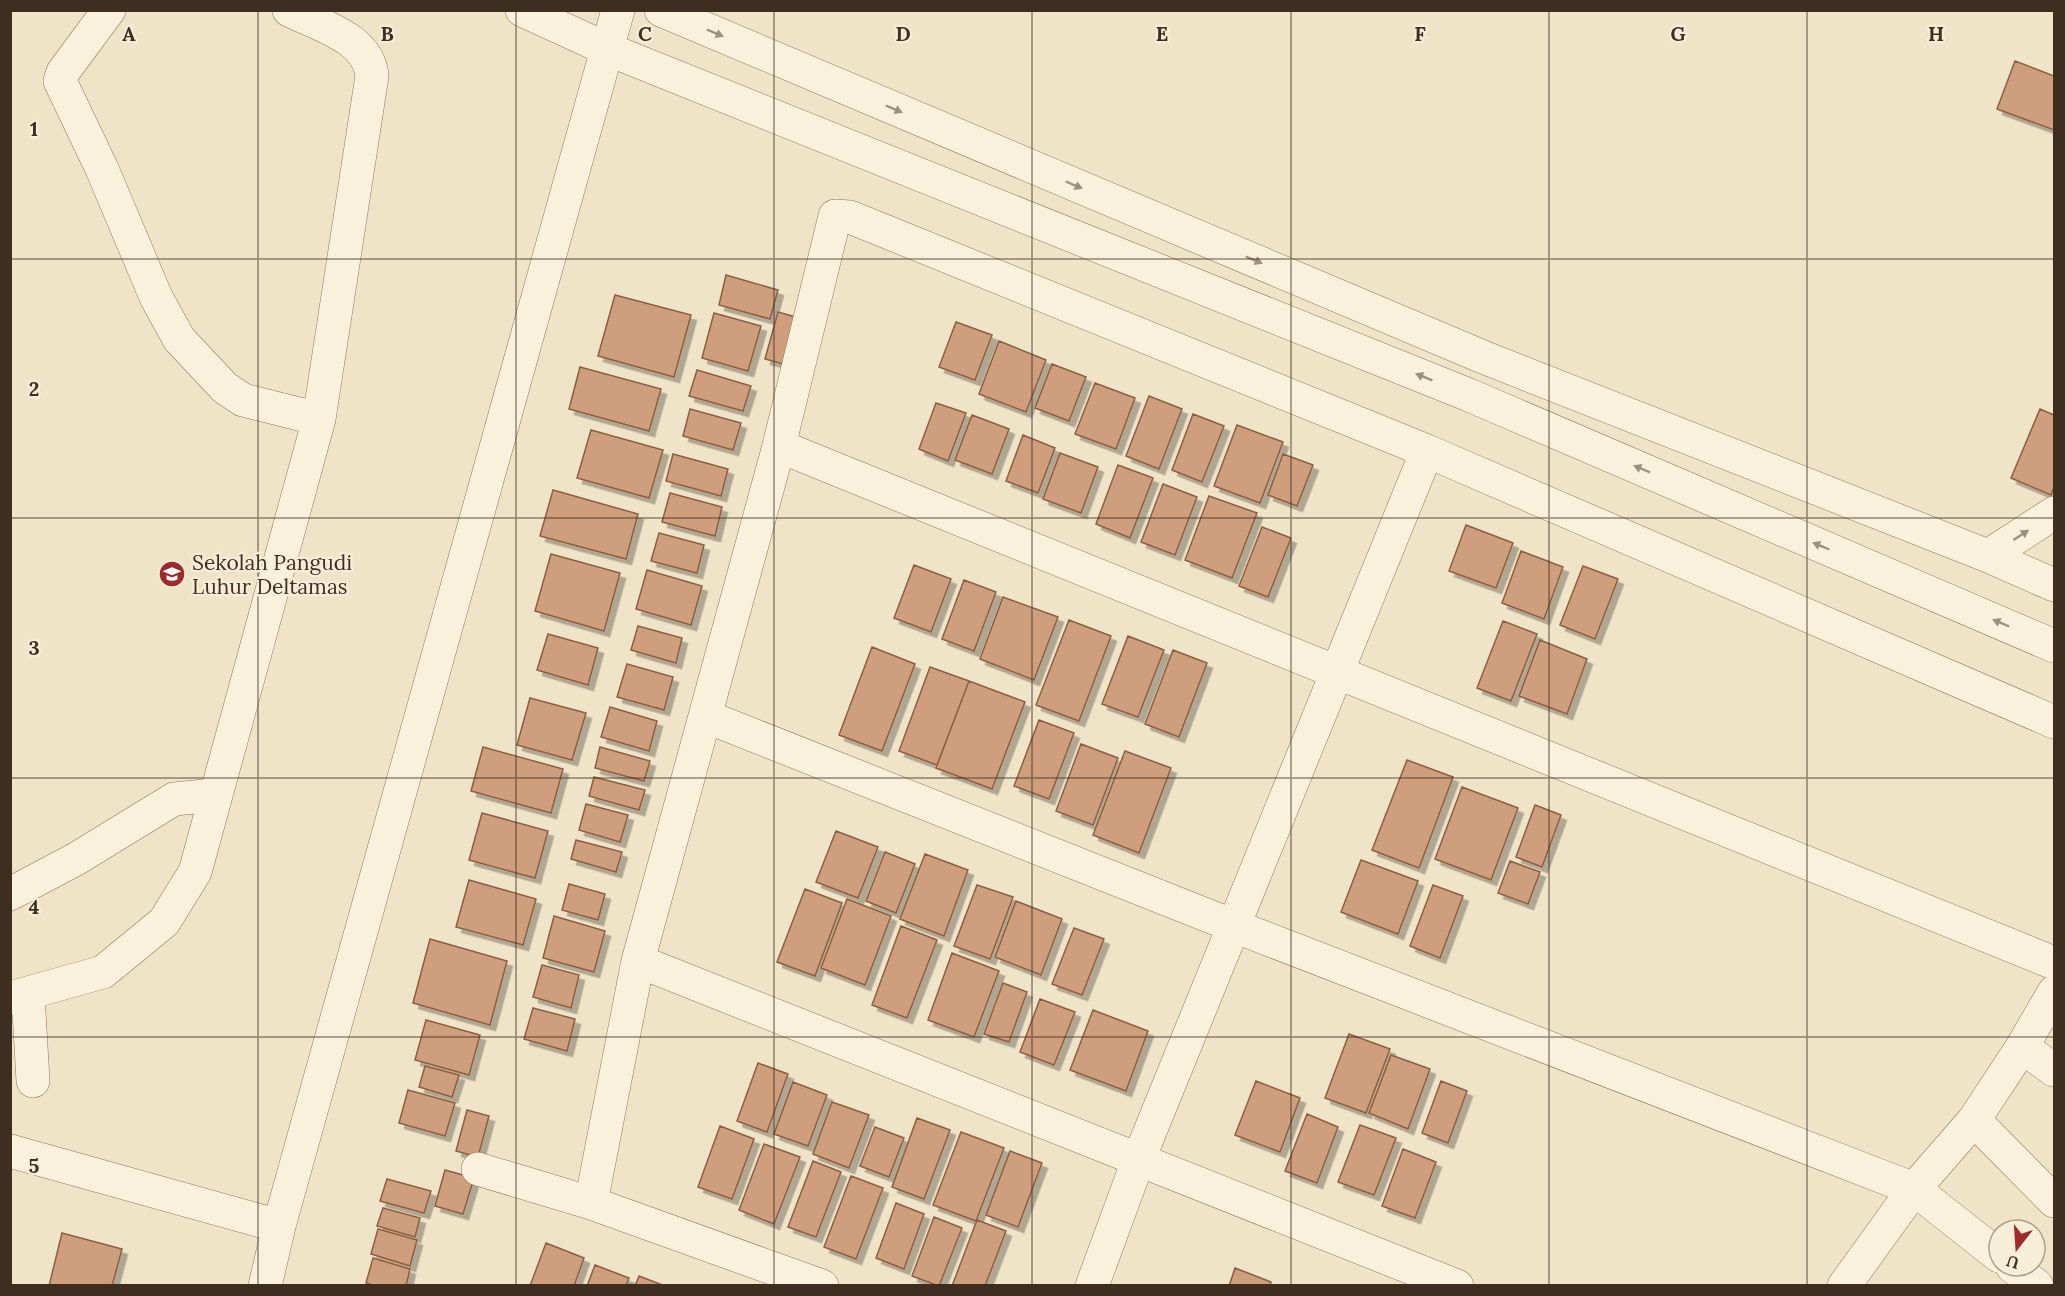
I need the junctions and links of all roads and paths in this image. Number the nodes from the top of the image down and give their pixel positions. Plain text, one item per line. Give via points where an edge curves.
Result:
1 (109, 10) edge
2 (289, 10) edge
3 (522, 10) edge
4 (618, 10) edge
5 (661, 10) edge
6 (607, 49) junction
7 (1483, 357) junction
8 (1469, 395) junction
9 (319, 419) junction
10 (779, 446) junction
11 (1427, 451) junction
12 (2055, 513) edge
13 (1988, 556) junction
14 (2055, 585) edge
15 (2055, 646) edge
16 (1337, 673) junction
17 (705, 716) junction
18 (2055, 722) edge
19 (215, 795) junction
20 (10, 894) edge
21 (1234, 926) junction
22 (638, 961) junction
23 (2055, 963) edge
24 (2055, 992) edge
25 (19, 996) edge
26 (2022, 1047) junction
27 (2055, 1070) edge
28 (33, 1081) dead end
29 (1974, 1120) junction
30 (10, 1151) edge
31 (1138, 1161) junction
32 (478, 1169) dead end
33 (1914, 1189) junction
34 (2055, 1202) edge
35 (591, 1203) junction
36 (279, 1226) junction
37 (1987, 1247) edge
38 (265, 1286) edge
39 (822, 1286) edge
40 (1092, 1286) edge
41 (1457, 1286) edge
42 (1844, 1286) edge

1 - 9 street via 60,81 156,297 179,339 225,388 243,400
2 - 9 street via 352,42 366,56 372,76
3 - 6 street
4 - 6 street
5 -> 7 street
8 -> 6 street
6 - 36 street
7 - 8 street
7 - 13 street
15 -> 8 street
9 - 19 street
10 - 11 street via 834,218 839,215
10 - 16 street
10 - 17 street
11 - 16 street
11 - 18 street
13 -> 12 street
13 - 14 street
16 - 21 street
16 - 23 street
17 - 21 street
17 - 22 street
19 - 20 street via 174,799
19 - 25 street via 195,872 165,922 103,972
21 - 31 street
21 - 33 street
22 - 31 street
22 - 35 street
24 - 26 street
25 - 28 street
26 - 27 street
26 - 29 street
29 - 33 street
29 - 34 street
30 - 36 street
31 - 40 street
31 - 41 street
32 - 35 street
33 - 37 street
33 - 42 street
35 - 39 street
36 - 38 street

